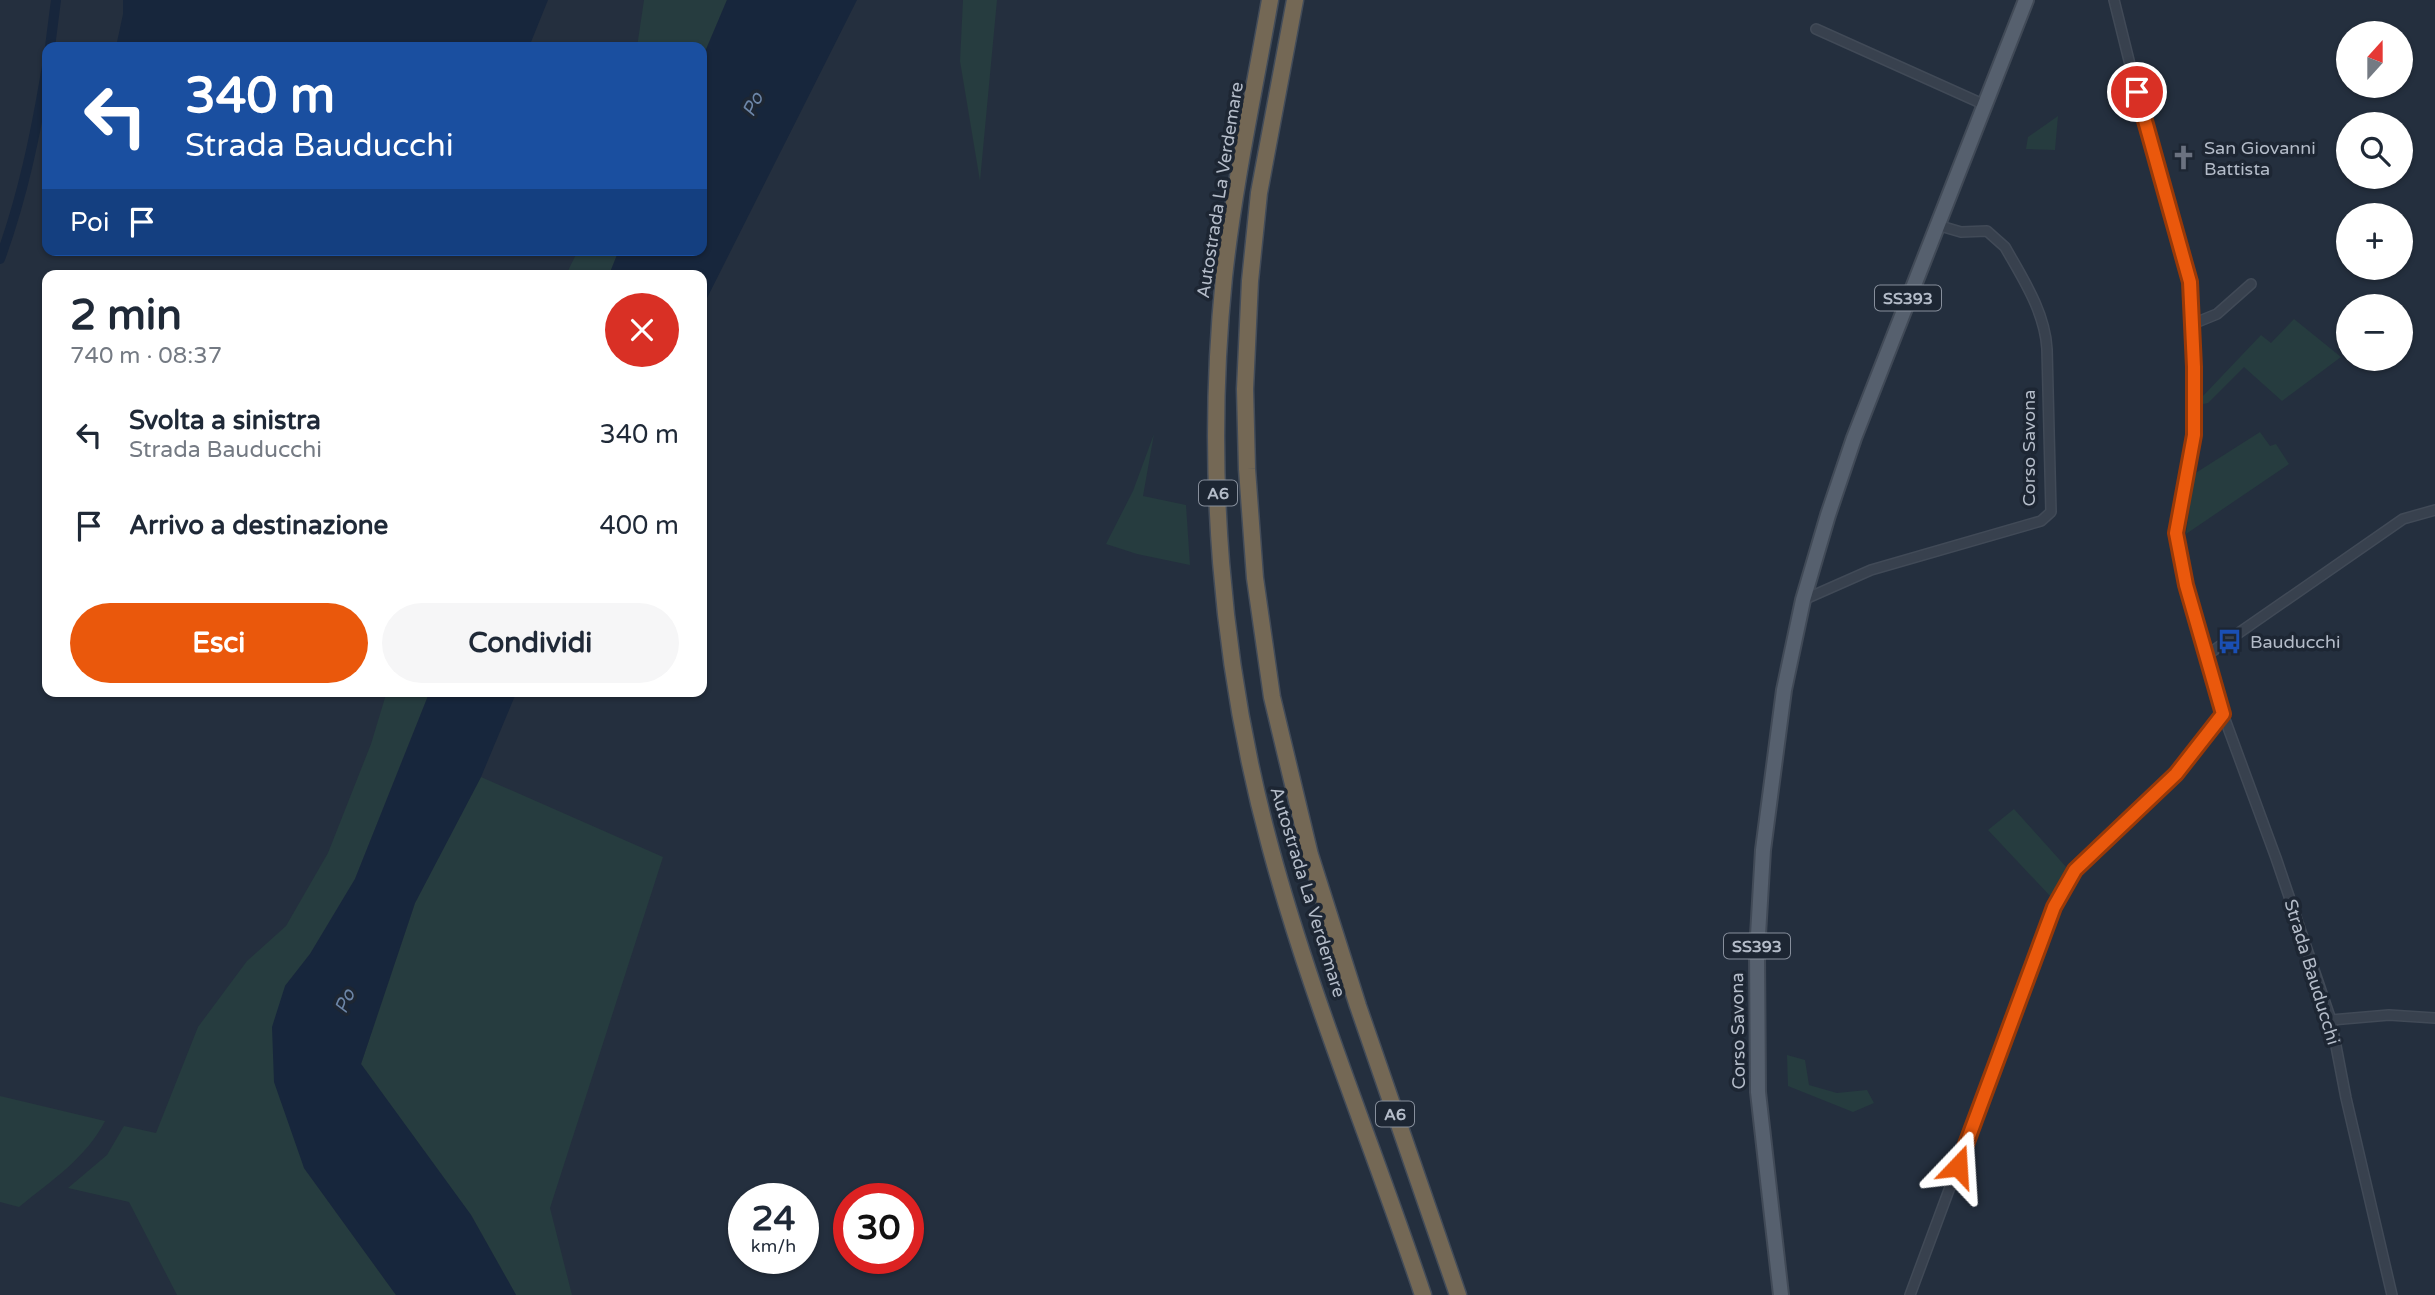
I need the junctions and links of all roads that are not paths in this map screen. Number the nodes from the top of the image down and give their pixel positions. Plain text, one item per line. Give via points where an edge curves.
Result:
1 (1270, 0) edge
2 (1295, 0) edge
3 (2026, 0) edge
4 (2114, 0) edge
5 (1816, 29) dead end
6 (1985, 105) junction
7 (1937, 225) junction
8 (2251, 284) dead end
9 (2190, 325) junction
10 (2435, 510) edge
11 (1802, 600) junction
12 (2207, 655) junction
13 (2223, 714) junction
14 (2435, 1018) edge
15 (2331, 1020) junction
16 (1423, 1295) edge
17 (1458, 1295) edge
18 (1781, 1295) edge
19 (1910, 1295) edge
20 (2392, 1295) edge

1 - 16 highway, Autostrada La Verdemare / A6 via 1236,185 1220,331 1216,465 1226,611 1247,747 1270,845 1302,953
2 - 17 highway, Autostrada La Verdemare / A6 via 1259,193 1247,335 1247,469 1255,578 1282,746 1310,855
3 - 6 main road, Corso Savona / SS393
4 - 9 street, Strada Bauducchi via 2190,282
5 - 6 street
6 - 7 main road, Corso Savona / SS393
7 - 11 main road, Corso Savona / SS393 via 1854,438
7 - 11 street, Corso Savona via 1961,232 1987,231 1997,239 2037,307 2046,332 2051,512 2041,521 1871,570
8 - 9 street via 2217,314
9 - 12 street, Strada Bauducchi via 2194,435 2176,533
10 - 12 street via 2403,519
11 - 18 main road, Corso Savona / SS393 via 1774,758 1757,952 1758,1092
12 - 13 street, Strada Bauducchi
13 - 15 street, Strada Bauducchi
13 - 19 street via 2176,774 2075,870 2064,886
14 - 15 street via 2389,1015
15 - 20 street, Strada Bauducchi

